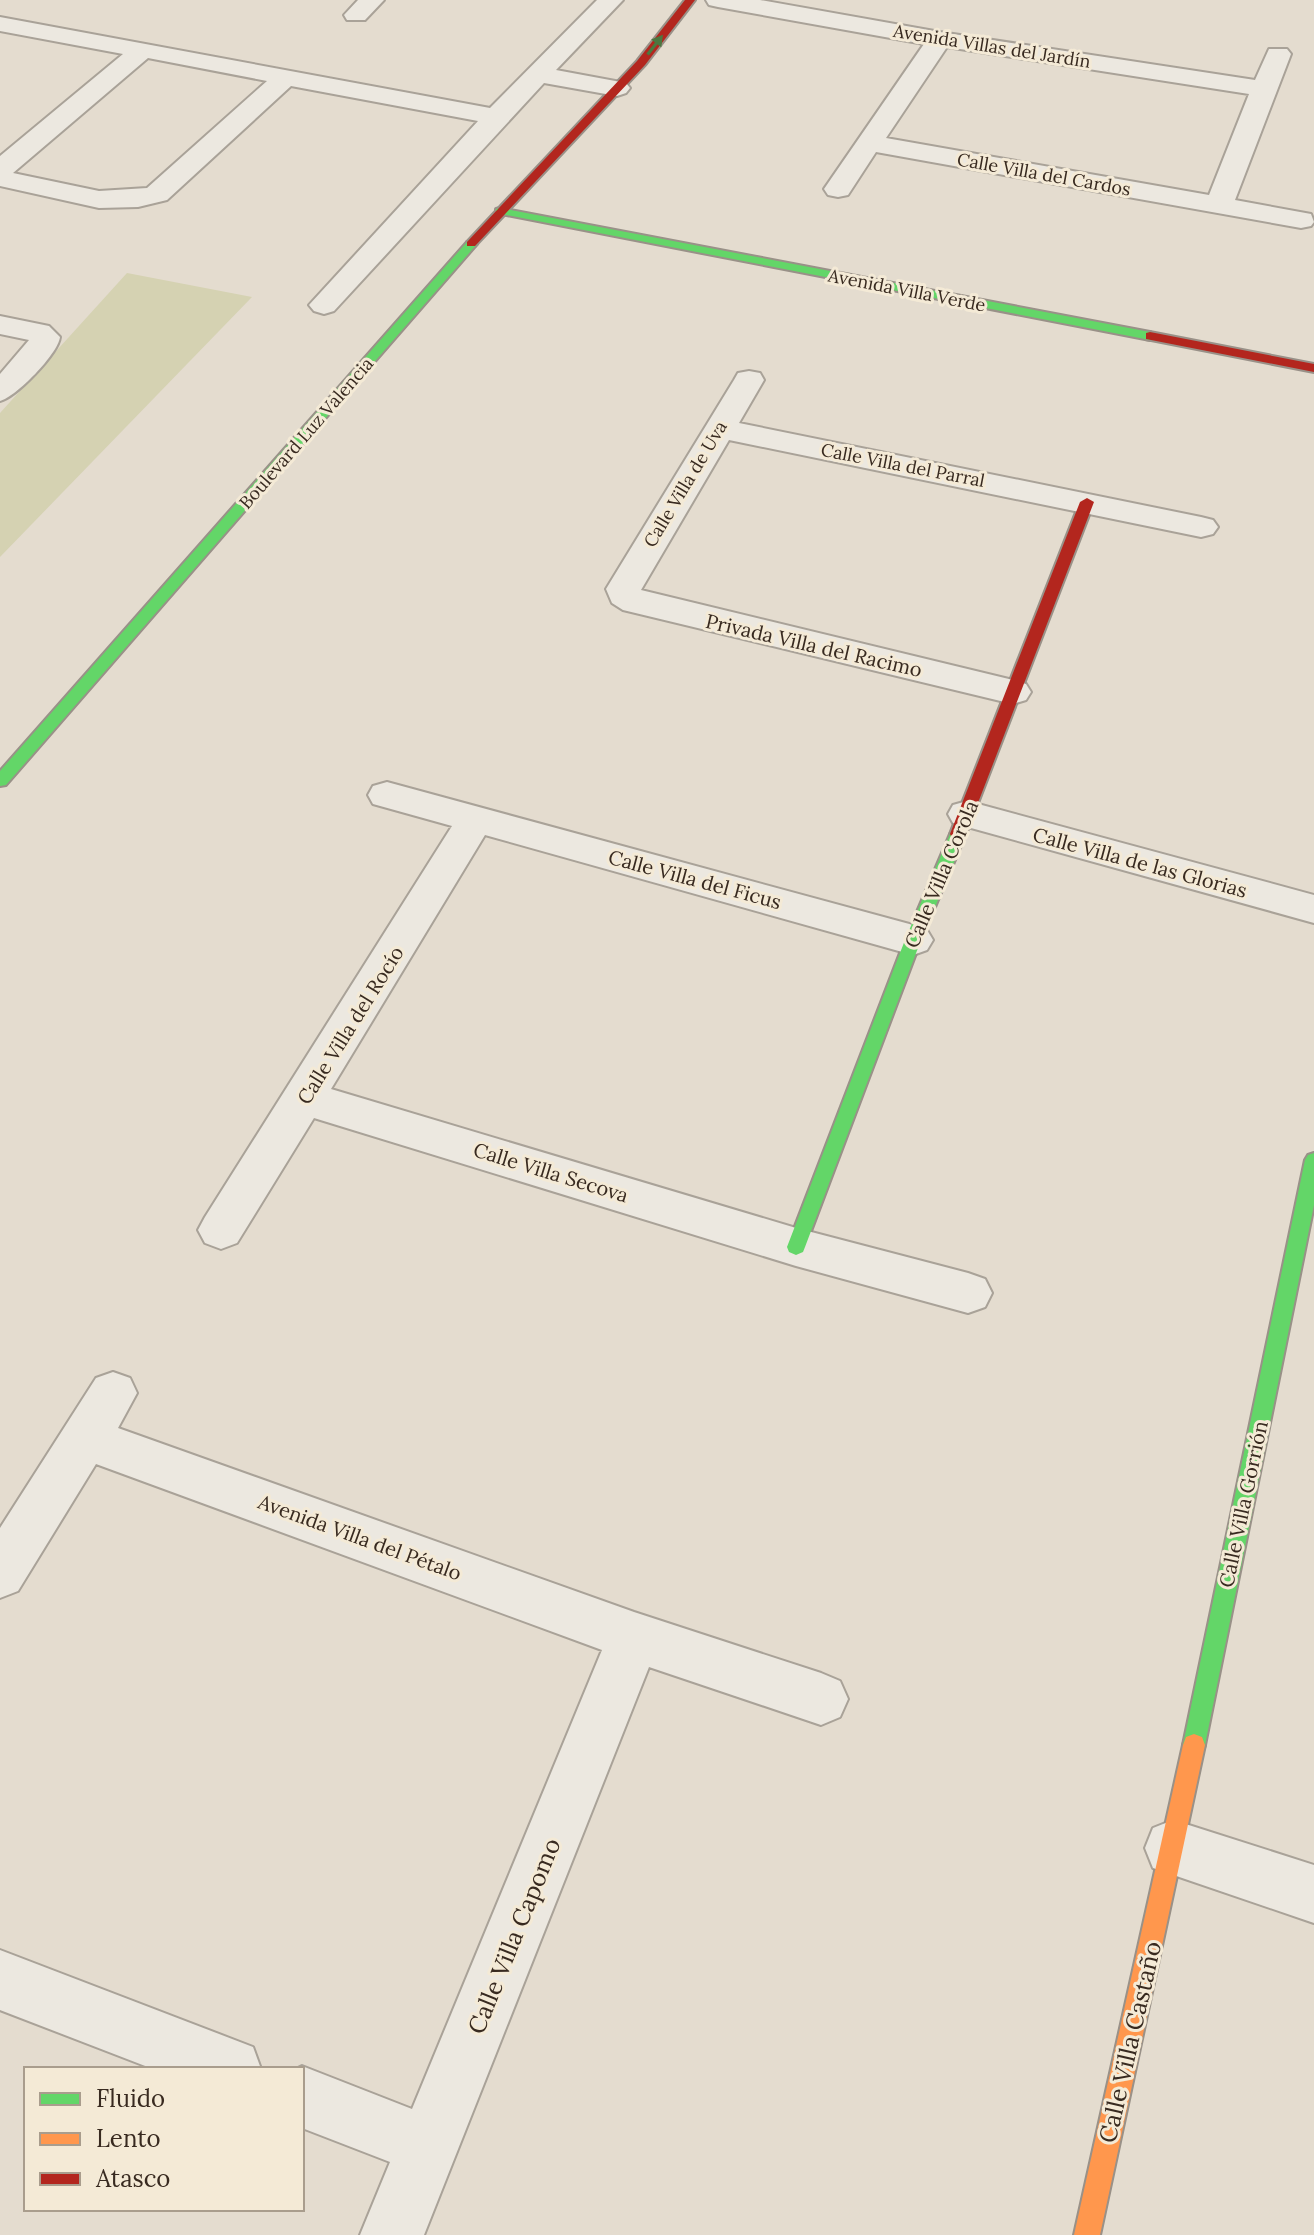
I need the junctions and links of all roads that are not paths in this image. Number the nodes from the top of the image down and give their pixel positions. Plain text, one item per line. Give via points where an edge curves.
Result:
1 (611, 0) edge
2 (690, 0) edge
3 (718, 0) edge
4 (0, 24) edge
5 (940, 39) junction
6 (143, 50) junction
7 (1278, 54) dead end
8 (541, 75) junction
9 (286, 77) junction
10 (617, 88) junction
11 (1266, 89) junction
12 (496, 117) junction
13 (870, 143) junction
14 (0, 170) edge
15 (0, 178) edge
16 (838, 189) dead end
17 (1219, 205) junction
18 (500, 211) junction
19 (1301, 220) dead end
20 (324, 305) dead end
21 (0, 325) edge
22 (1314, 368) edge
23 (749, 380) dead end
24 (0, 392) edge
25 (718, 428) junction
26 (1087, 502) junction
27 (1201, 527) dead end
28 (623, 589) joint
29 (1013, 692) junction
30 (0, 781) edge
31 (387, 795) dead end
32 (967, 814) junction
33 (476, 819) junction
34 (1314, 909) edge
35 (913, 940) junction
36 (305, 1098) junction
37 (1314, 1160) edge
38 (221, 1230) dead end
39 (796, 1247) junction
40 (968, 1293) dead end
41 (113, 1393) dead end
42 (85, 1438) junction
43 (0, 1574) edge
44 (634, 1637) junction
45 (821, 1699) dead end
46 (1173, 1848) junction
47 (1314, 1894) edge
48 (0, 1980) edge
49 (226, 2067) edge
50 (304, 2098) edge
51 (429, 2146) junction
52 (392, 2235) edge
53 (1087, 2235) edge

1 - 8 street
10 -> 2 street, Boulevard Luz Valencia
3 - 5 street, Avenida Villas del Jardín
4 - 6 street
5 - 11 street, Avenida Villas del Jardín
5 - 13 street
6 - 9 street
6 - 14 street
7 - 11 street
8 - 10 street
8 - 12 street
9 - 12 street
9 - 15 street via 147,198 113,202
10 - 18 street, Boulevard Luz Valencia
11 - 17 street
12 - 20 street
13 - 16 street
13 - 17 street, Calle Villa del Cardos
17 - 19 street, Calle Villa del Cardos
18 - 22 street, Avenida Villa Verde
18 - 30 street, Boulevard Luz Valencia
21 - 24 street via 45,337
23 - 25 street, Calle Villa de Uva
25 - 26 street, Calle Villa del Parral
25 - 28 street, Calle Villa de Uva
26 - 27 street, Calle Villa del Parral
26 - 29 street, Calle Villa Corola
28 - 29 street, Privada Villa del Racimo via 635,602
29 - 32 street, Calle Villa Corola
31 - 33 street, Calle Villa del Ficus
32 - 34 street, Calle Villa de las Glorias
32 - 35 street, Calle Villa Corola
33 - 35 street, Calle Villa del Ficus
33 - 36 street, Calle Villa del Rocío
35 - 39 street, Calle Villa Corola
36 - 38 street, Calle Villa del Rocío
36 - 39 street, Calle Villa Secova
37 - 46 street, Calle Villa Gorrión
39 - 40 street, Calle Villa Secova
41 - 42 street
42 - 43 street
42 - 44 street, Avenida Villa del Pétalo
44 - 45 street, Avenida Villa del Pétalo
44 - 51 street, Calle Villa Capomo
46 - 47 street
46 - 53 street, Calle Villa Castaño
48 - 49 street
50 - 51 street
51 - 52 street, Calle Villa Capomo

